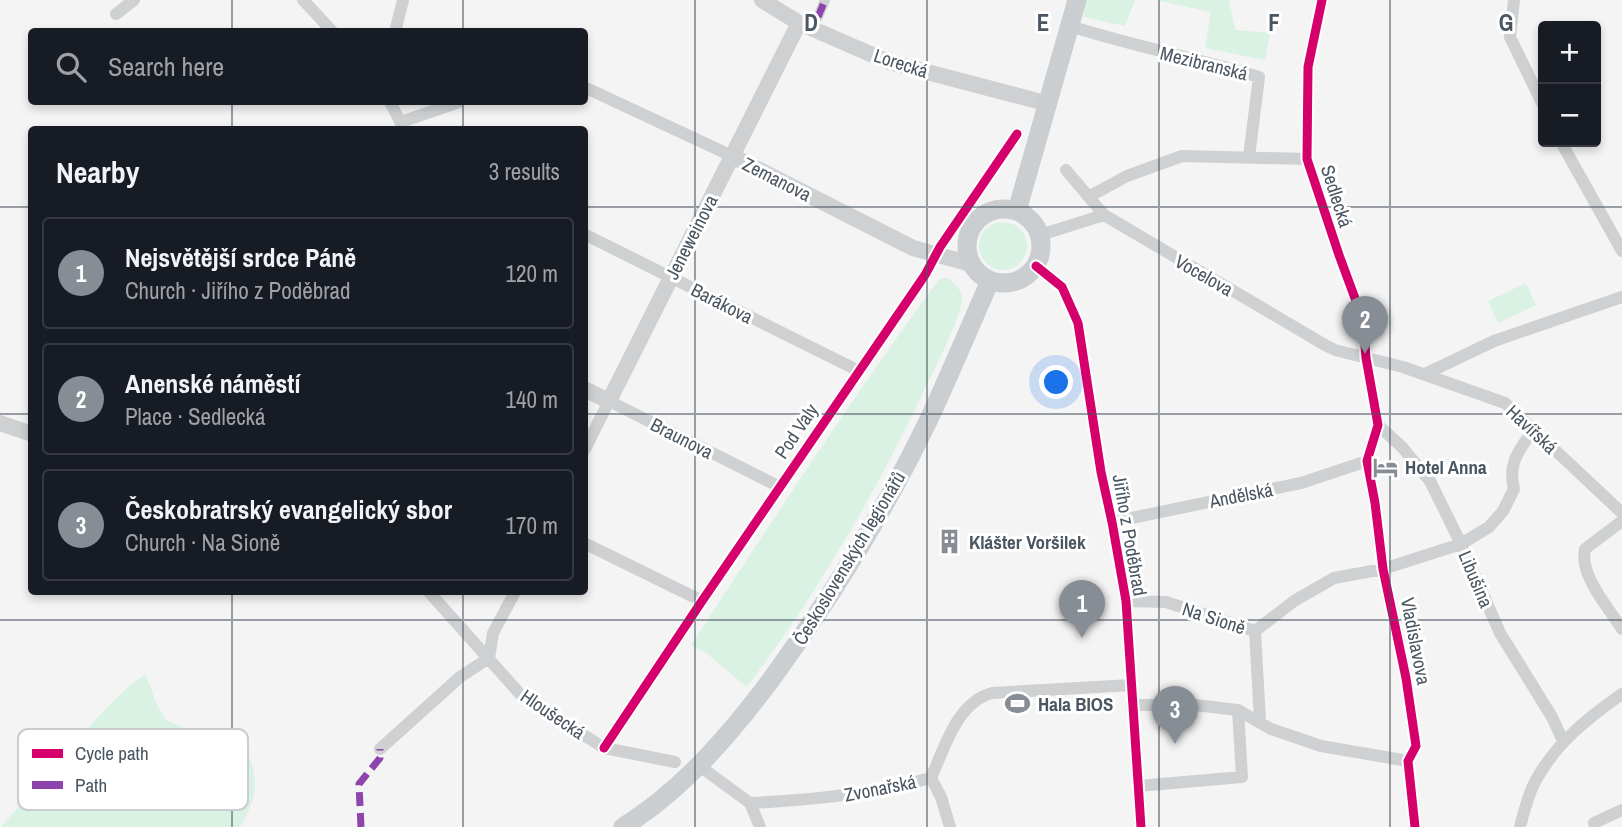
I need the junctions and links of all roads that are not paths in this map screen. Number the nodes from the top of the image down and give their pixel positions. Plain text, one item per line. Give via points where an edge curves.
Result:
1 (134, 0) edge
2 (303, 0) edge
3 (403, 0) edge
4 (762, 0) edge
5 (825, 0) edge
6 (1077, 0) edge
7 (1322, 0) edge
8 (1514, 0) edge
9 (116, 14) dead end
10 (818, 17) dead end
11 (799, 23) junction
12 (1070, 26) junction
13 (329, 28) edge
14 (395, 28) edge
15 (588, 89) edge
16 (1538, 95) edge
17 (1049, 104) junction
18 (392, 105) edge
19 (452, 105) edge
20 (402, 126) edge
21 (1017, 134) dead end
22 (1564, 147) edge
23 (732, 156) junction
24 (1249, 157) junction
25 (1307, 159) junction
26 (1066, 170) dead end
27 (1090, 196) junction
28 (1017, 211) junction
29 (1104, 215) junction
30 (1040, 235) junction
31 (588, 236) edge
32 (1622, 251) edge
33 (936, 255) junction
34 (971, 264) junction
35 (1036, 266) junction
36 (671, 277) junction
37 (990, 281) junction
38 (1622, 297) edge
39 (1366, 358) junction
40 (859, 371) junction
41 (1425, 374) junction
42 (588, 391) edge
43 (609, 401) junction
44 (0, 423) edge
45 (1378, 425) junction
46 (1534, 429) junction
47 (28, 433) edge
48 (588, 444) edge
49 (1367, 461) junction
50 (780, 487) junction
51 (1622, 513) edge
52 (1622, 521) edge
53 (1112, 522) junction
54 (1461, 544) junction
55 (588, 545) edge
56 (1383, 569) junction
57 (432, 595) edge
58 (513, 595) edge
59 (702, 601) junction
60 (1126, 601) junction
61 (1622, 629) edge
62 (1255, 631) junction
63 (489, 658) junction
64 (1131, 685) junction
65 (1622, 694) edge
66 (1132, 705) junction
67 (1238, 710) junction
68 (1260, 721) junction
69 (1563, 741) junction
70 (604, 748) junction
71 (380, 749) dead end
72 (1408, 761) junction
73 (675, 762) dead end
74 (698, 765) junction
75 (931, 778) junction
76 (1138, 786) junction
77 (750, 803) junction
78 (1622, 810) edge
79 (1594, 823) dead end
80 (623, 827) edge
81 (760, 827) edge
82 (950, 827) edge
83 (1140, 827) edge
84 (1415, 827) edge
85 (1520, 827) edge

1 - 9 street
2 - 13 street
3 - 14 street
4 - 11 street, Lorecká
5 - 10 street
6 - 12 main road
7 - 25 street, Sedlecká via 1308,66
8 - 16 street via 1510,37
11 - 17 street, Lorecká via 889,62
11 - 23 street, Jeneweinova
12 - 17 main road
12 - 24 street, Mezibranská via 1259,77
15 - 23 street, Zemanova
17 - 28 main road
18 - 20 street
19 - 20 street
21 - 33 street, Pod Valy
22 - 32 street
23 - 33 street, Zemanova via 913,248
23 - 36 street, Jeneweinova
24 - 25 street
24 - 27 street via 1182,156 1127,176
25 - 39 street, Sedlecká via 1363,320
26 - 27 street
27 - 29 street
28 - 30 main road via 1031,220
28 - 34 main road via 995,210 976,222 967,242
29 - 30 street
29 - 39 street, Vocelova via 1325,345
30 - 35 main road
31 - 36 street, Barákova
33 - 34 street, Zemanova
33 - 40 street, Pod Valy
34 - 37 main road
35 - 37 main road via 1015,282
35 - 53 street, Jiřího z Poděbrad via 1062,287 1075,313
36 - 40 street, Barákova
36 - 43 street, Jeneweinova
37 - 74 main road, Československých legionářů via 925,428 844,575 758,696
38 - 41 street via 1494,341
39 - 41 street, Vocelova
39 - 45 street, Sedlecká
40 - 50 street, Pod Valy
41 - 46 street, Havířská via 1505,403
42 - 43 street, Braunova
43 - 48 street, Jeneweinova
43 - 50 street, Braunova
44 - 47 street
45 - 49 street
45 - 54 street, Libušina via 1430,481
46 - 51 street, Havířská
46 - 54 street via 1512,462 1514,489 1503,511 1489,527
49 - 53 street, Andělská via 1301,483
49 - 56 street, Vladislavova
50 - 59 street, Pod Valy
52 - 61 street via 1585,550 1583,560
53 - 60 street, Jiřího z Poděbrad
54 - 56 street
54 - 69 street, Libušina via 1500,633
55 - 59 street
56 - 62 street via 1334,578
56 - 72 street, Vladislavova via 1416,746
57 - 63 street, Hloušecká
58 - 63 street via 493,634
59 - 70 street, Pod Valy
60 - 62 street, Na Sioně via 1166,602
60 - 64 street, Jiřího z Poděbrad
62 - 68 street, Na Sioně
63 - 70 street, Hloušecká via 520,694
63 - 71 street via 460,677
64 - 66 street, Jiřího z Poděbrad
64 - 75 street, Zvonařská via 982,695 956,726
65 - 69 street
66 - 67 street
66 - 76 street, Jiřího z Poděbrad
67 - 68 street
67 - 76 street via 1242,777
68 - 72 street via 1321,746
69 - 85 street via 1536,780
70 - 73 street, Hloušecká
72 - 84 street, Vladislavova
74 - 77 street
74 - 80 main road, Československých legionářů
75 - 77 street, Zvonařská via 816,800
75 - 82 street
76 - 83 street, Jiřího z Poděbrad
77 - 81 street
78 - 79 street

